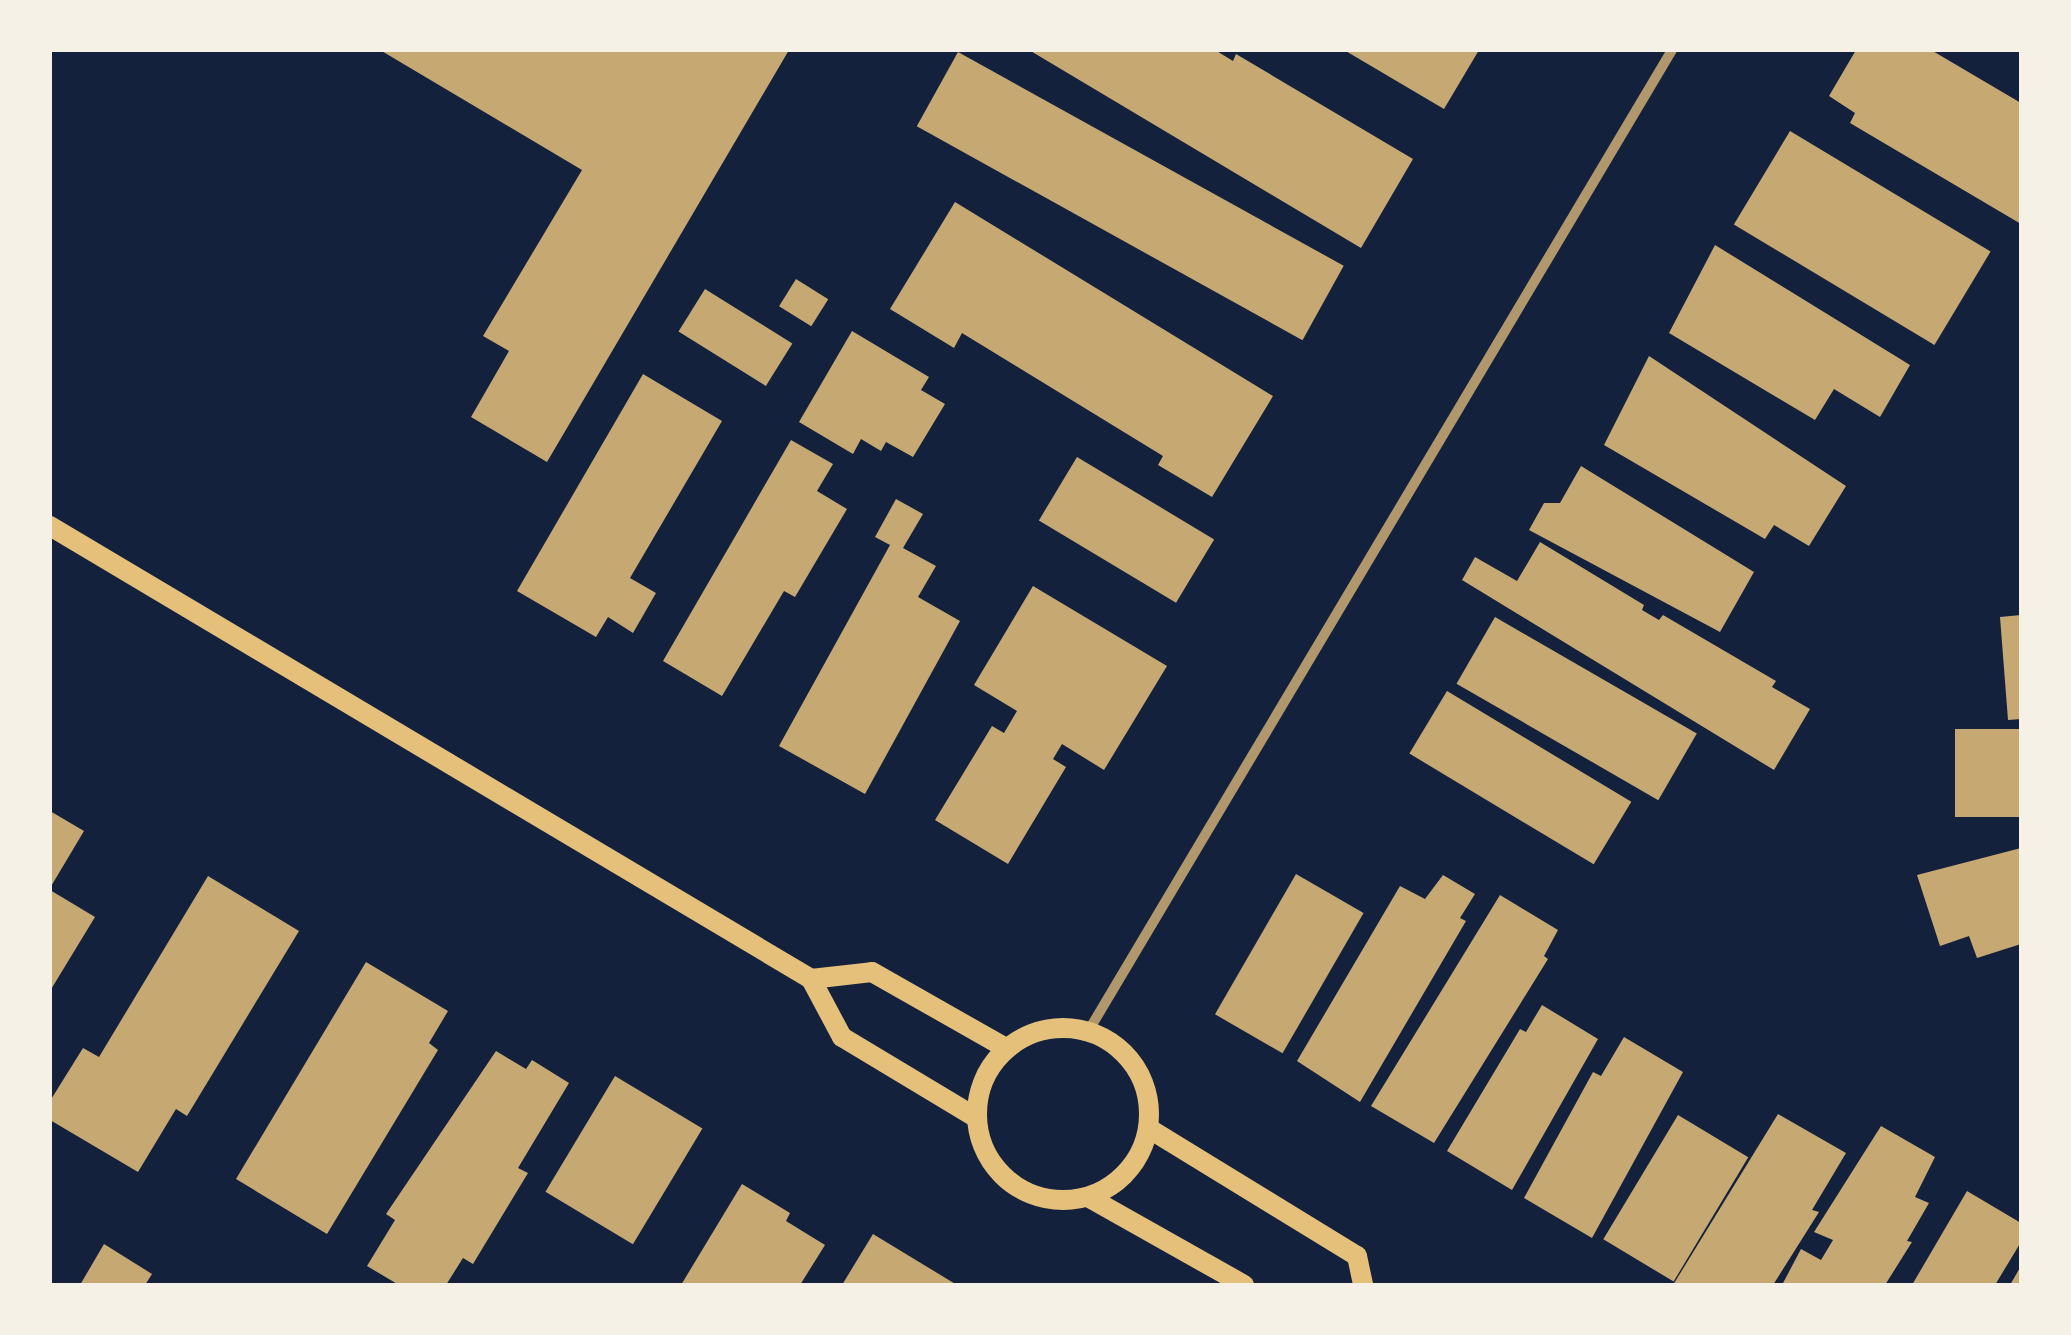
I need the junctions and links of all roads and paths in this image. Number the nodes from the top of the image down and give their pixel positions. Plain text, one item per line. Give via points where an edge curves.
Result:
1 (1672, 50) edge
2 (50, 526) edge
3 (811, 979) junction
4 (1089, 1030) junction
5 (1006, 1048) junction
6 (976, 1116) junction
7 (1148, 1128) junction
8 (1088, 1198) junction
9 (1244, 1285) edge
10 (1363, 1285) edge

1 - 4 street
2 - 3 main road
3 - 5 main road via 872,972
3 - 6 main road via 842,1037
4 - 5 main road via 1046,1029
4 - 7 main road via 1130,1058 1148,1103
5 - 6 main road via 989,1068
6 - 8 main road via 993,1166 1012,1185 1049,1199
7 - 8 main road via 1128,1171
7 - 10 main road via 1357,1256
8 - 9 main road

